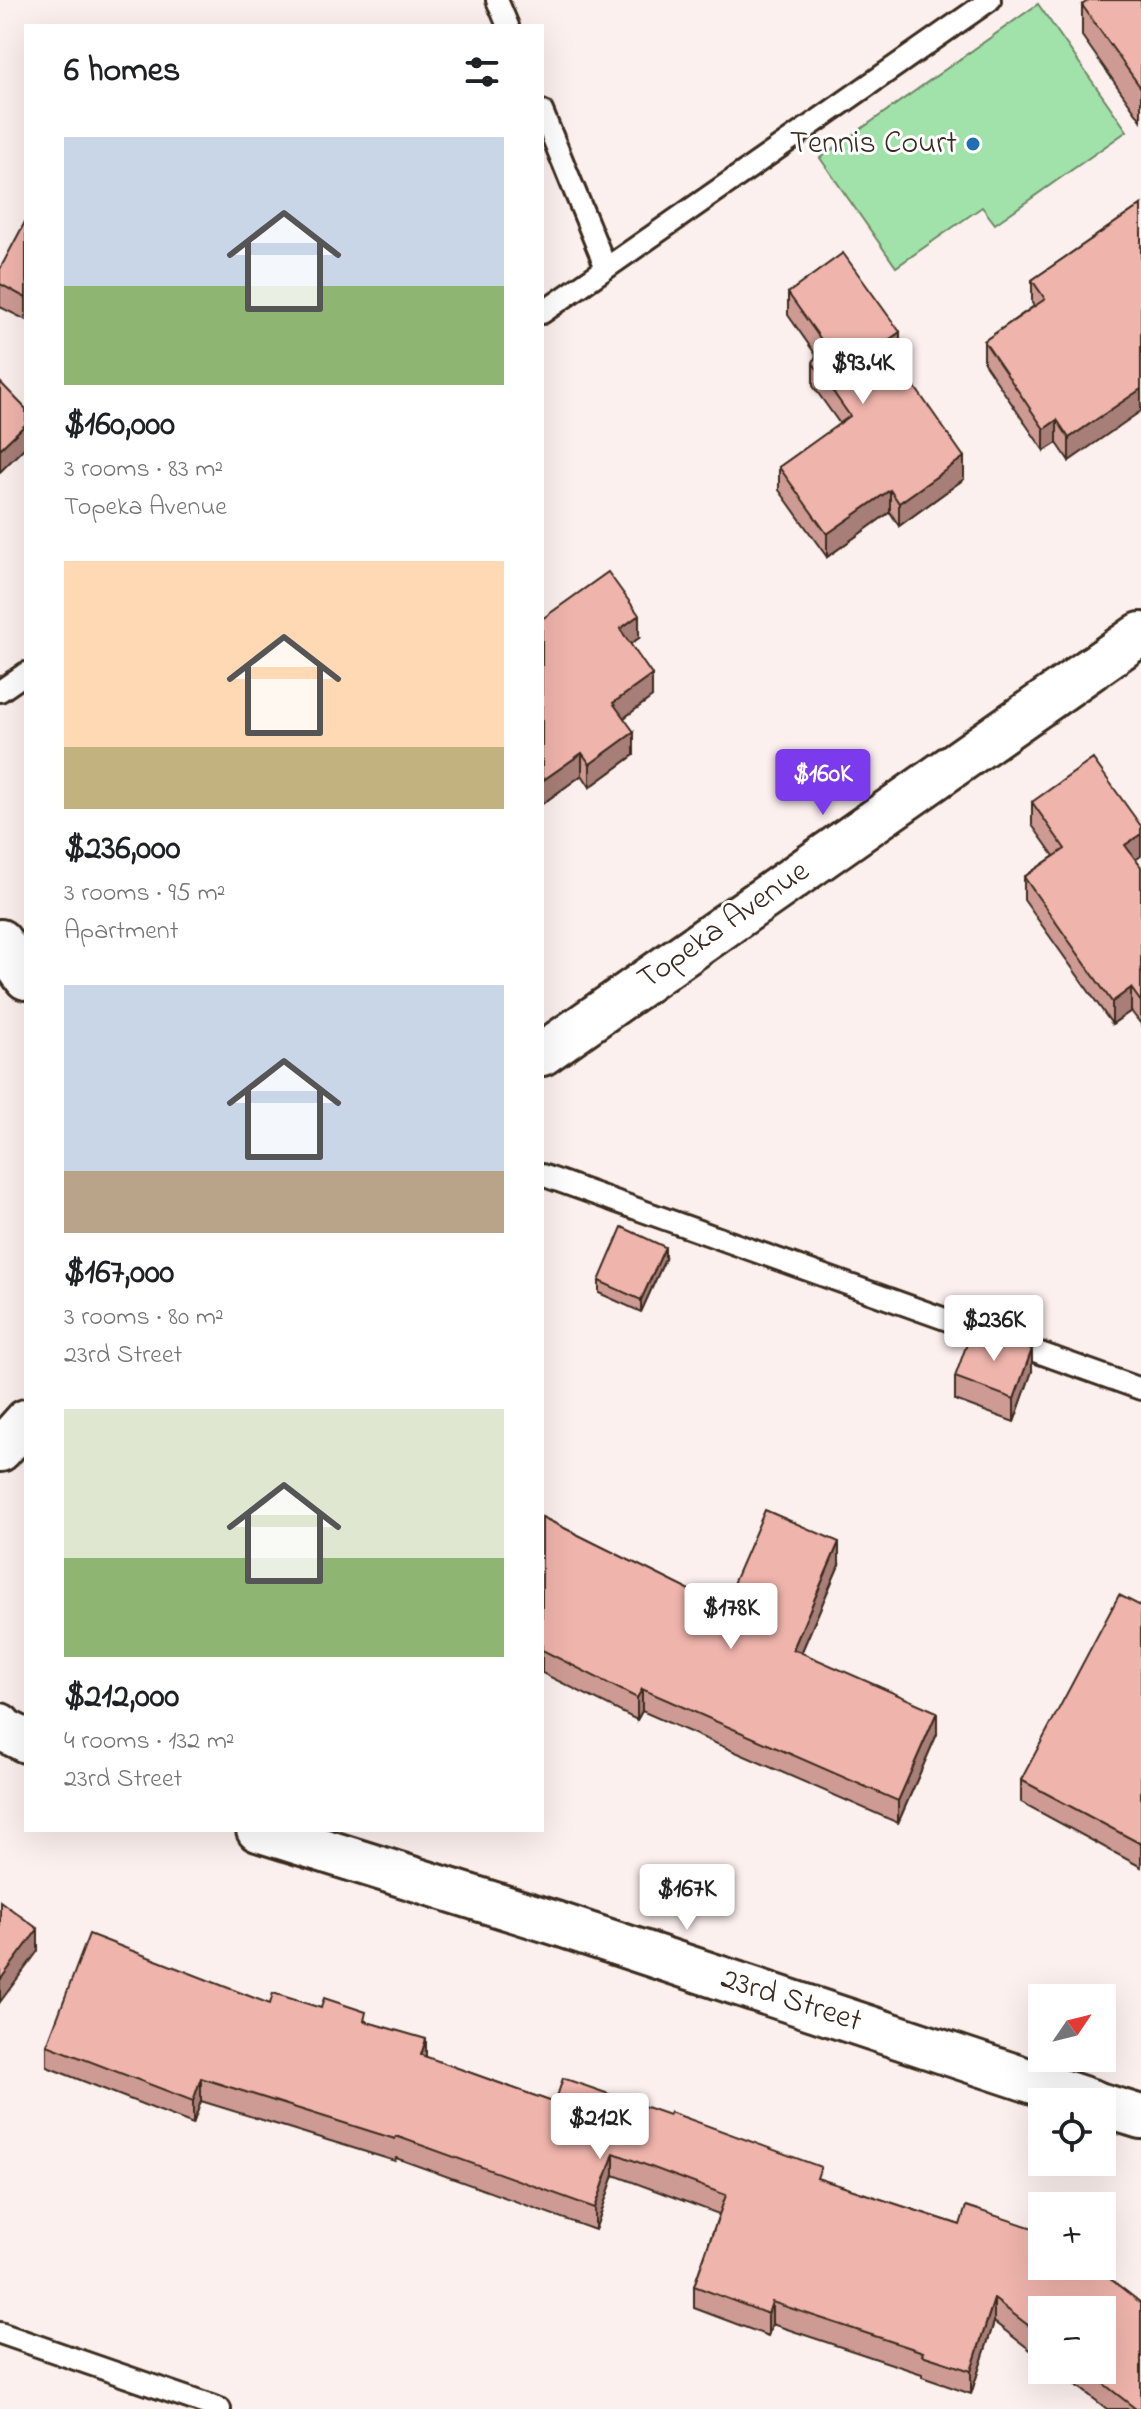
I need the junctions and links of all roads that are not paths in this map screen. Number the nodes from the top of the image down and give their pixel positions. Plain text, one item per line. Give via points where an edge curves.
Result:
1 (497, 0) edge
2 (990, 0) edge
3 (507, 24) edge
4 (544, 116) edge
5 (606, 268) junction
6 (544, 312) edge
7 (1141, 634) edge
8 (24, 674) edge
9 (0, 691) edge
10 (0, 941) edge
11 (24, 975) edge
12 (544, 1053) edge
13 (544, 1176) edge
14 (1141, 1389) edge
15 (24, 1423) edge
16 (0, 1450) edge
17 (0, 1725) edge
18 (24, 1740) edge
19 (264, 1832) edge
20 (1052, 2088) edge
21 (1116, 2109) edge
22 (1141, 2117) edge
23 (0, 2333) edge
24 (220, 2409) edge

1 - 3 lane
2 - 5 lane
4 - 5 lane
5 - 6 lane
7 - 12 street, Topeka Avenue
8 - 9 lane
10 - 11 street
13 - 14 lane
15 - 16 street
17 - 18 street
19 - 20 street, 23rd Street
21 - 22 street
23 - 24 lane

